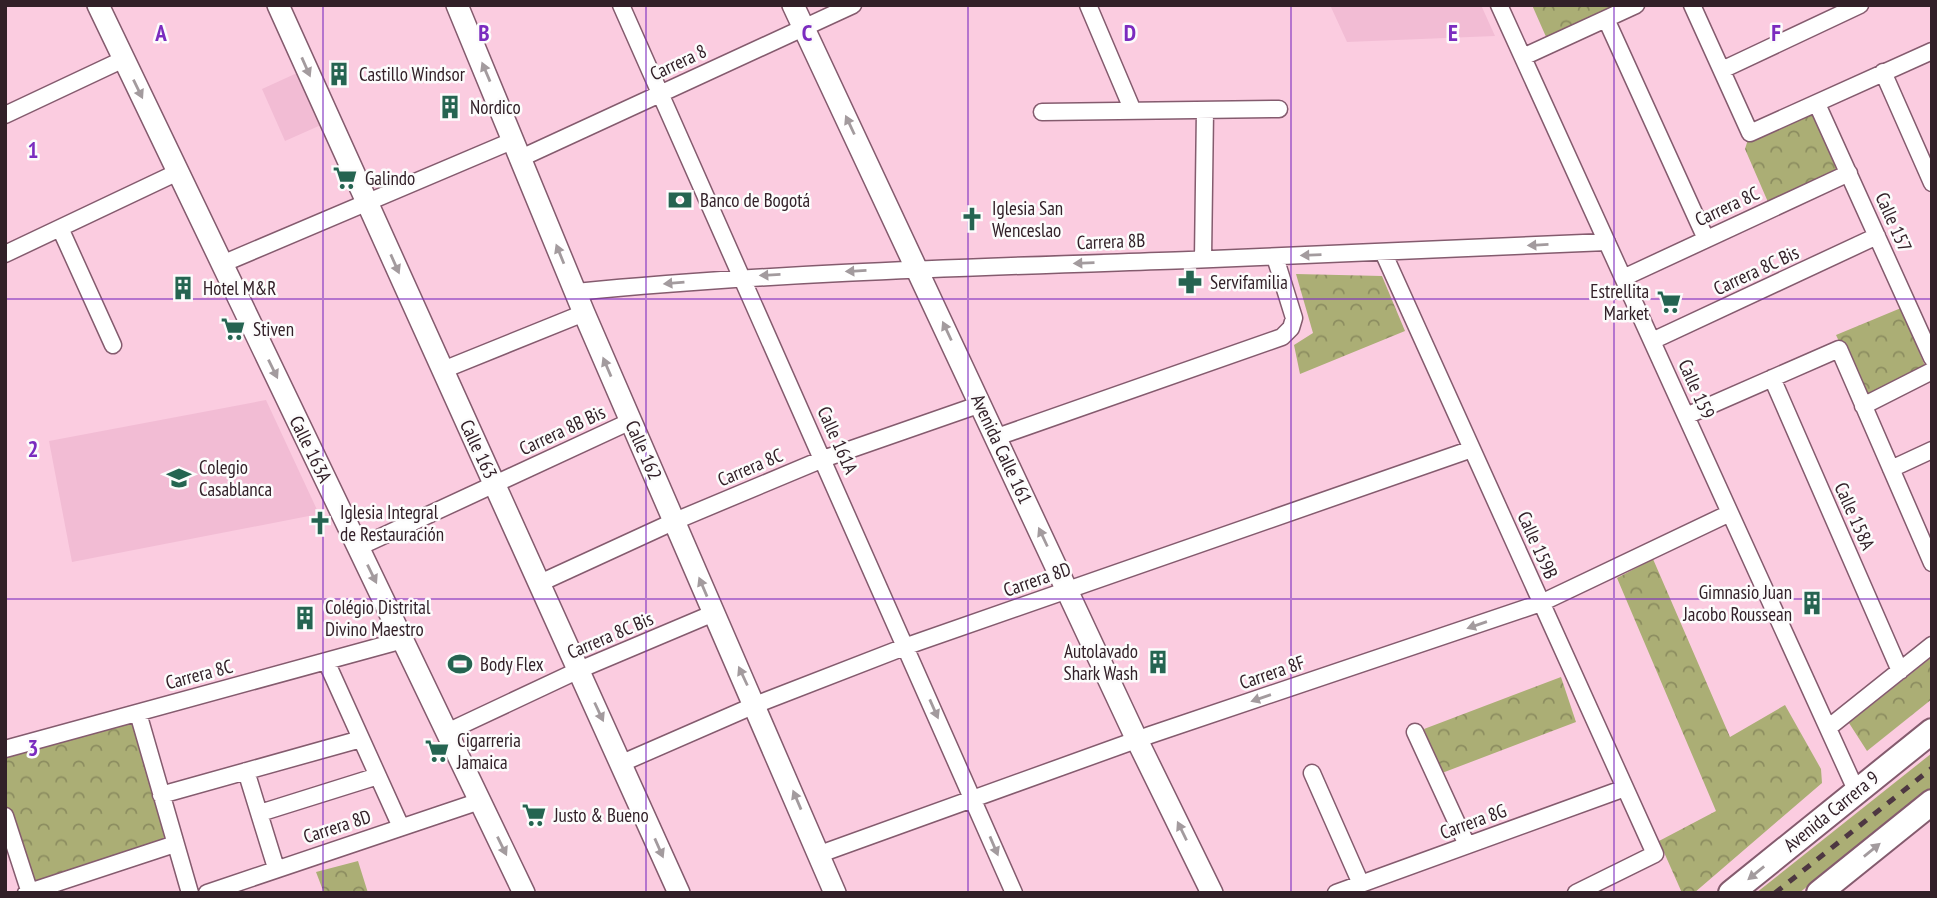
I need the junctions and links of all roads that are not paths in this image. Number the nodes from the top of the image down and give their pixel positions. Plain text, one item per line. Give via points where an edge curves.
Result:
1 (98, 5) edge
2 (278, 5) edge
3 (457, 5) edge
4 (621, 5) edge
5 (793, 5) edge
6 (853, 5) edge
7 (1088, 5) edge
8 (1499, 5) edge
9 (1636, 5) edge
10 (1692, 5) edge
11 (1860, 5) edge
12 (1606, 19) junction
13 (804, 27) junction
14 (1932, 51) edge
15 (1523, 57) junction
16 (124, 59) junction
17 (1722, 70) junction
18 (1883, 72) junction
19 (661, 93) junction
20 (1817, 104) junction
21 (1279, 109) dead end
22 (1205, 110) junction
23 (1133, 111) junction
24 (1042, 112) dead end
25 (5, 115) edge
26 (518, 149) junction
27 (178, 172) junction
28 (1849, 173) junction
29 (1932, 183) edge
30 (367, 202) junction
31 (60, 228) junction
32 (1877, 236) junction
33 (1706, 239) junction
34 (1606, 242) junction
35 (1383, 252) junction
36 (5, 254) edge
37 (1275, 257) junction
38 (1203, 259) junction
39 (222, 264) junction
40 (918, 268) junction
41 (742, 276) junction
42 (1623, 278) junction
43 (576, 292) junction
44 (584, 313) junction
45 (1652, 341) junction
46 (113, 345) dead end
47 (1932, 358) edge
48 (443, 370) junction
49 (1932, 370) edge
50 (1772, 377) junction
51 (981, 404) junction
52 (1863, 406) junction
53 (1686, 415) junction
54 (631, 421) junction
55 (996, 437) junction
56 (1472, 449) junction
57 (1932, 450) edge
58 (823, 458) junction
59 (1891, 469) junction
60 (495, 484) junction
61 (1730, 513) junction
62 (675, 521) junction
63 (1926, 533) edge
64 (359, 547) junction
65 (1932, 563) edge
66 (540, 583) junction
67 (1068, 591) junction
68 (1541, 603) junction
69 (714, 613) junction
70 (403, 640) junction
71 (1932, 645) edge
72 (907, 646) junction
73 (326, 661) junction
74 (579, 670) junction
75 (1900, 671) junction
76 (755, 705) junction
77 (138, 713) junction
78 (1828, 728) junction
79 (1932, 731) edge
80 (447, 732) junction
81 (1415, 732) dead end
82 (361, 739) junction
83 (1137, 740) junction
84 (5, 749) edge
85 (622, 763) junction
86 (246, 771) junction
87 (1312, 773) dead end
88 (378, 776) junction
89 (1625, 788) junction
90 (1856, 790) junction
91 (161, 795) junction
92 (974, 799) junction
93 (480, 801) junction
94 (1932, 802) edge
95 (260, 813) junction
96 (5, 816) edge
97 (401, 827) junction
98 (8, 835) edge
99 (175, 844) junction
100 (1468, 845) junction
101 (820, 854) junction
102 (276, 869) junction
103 (1361, 884) junction
104 (29, 892) edge
105 (521, 892) edge
106 (190, 893) edge
107 (207, 893) edge
108 (679, 893) edge
109 (835, 893) edge
110 (1014, 893) edge
111 (1212, 893) edge
112 (1336, 893) edge
113 (1576, 893) edge
114 (1731, 893) edge
115 (1819, 893) edge

1 - 16 main road, Calle 163A
2 -> 30 main road, Calle 163
26 -> 3 main road, Calle 162
4 - 19 street, Calle 161A
5 - 13 main road, Avenida Calle 161
6 - 13 street, Carrera 8
7 - 23 street
8 - 15 street, Calle 159
9 - 12 street
10 - 17 street
11 - 17 street
12 - 15 street
12 - 33 street
13 - 19 street, Carrera 8
40 -> 13 main road, Avenida Calle 161
14 - 18 street
15 - 34 street, Calle 159
16 - 25 street
16 -> 27 main road, Calle 163A
17 - 20 street via 1750,133
18 - 20 street
18 - 29 street
19 - 26 street, Carrera 8
19 - 41 street, Calle 161A
20 - 28 street, Calle 157
21 - 22 street
22 - 23 street
22 - 38 street
23 - 24 street
26 - 30 street, Carrera 8
43 -> 26 main road, Calle 162
27 - 31 street
27 - 39 main road, Calle 163A
28 - 32 street, Calle 157
28 - 33 street, Carrera 8C
30 - 39 street, Carrera 8
30 -> 48 main road, Calle 163
31 - 36 street
31 - 46 street
32 - 45 street, Carrera 8C Bis
32 - 47 street, Calle 157
33 - 42 street, Carrera 8C
34 -> 35 street, Carrera 8B
34 - 42 street, Calle 159
35 -> 37 street, Carrera 8B
35 - 56 street, Calle 159B
37 - 38 street, Carrera 8B
37 - 55 street via 1294,318 1282,337
38 -> 40 street, Carrera 8B
39 -> 64 main road, Calle 163A
40 -> 41 street, Carrera 8B
51 -> 40 main road, Avenida Calle 161
41 -> 43 street, Carrera 8B
41 - 58 street, Calle 161A
42 - 45 street, Calle 159
43 - 44 main road, Calle 162
44 - 48 street
54 -> 44 main road, Calle 162
45 - 53 street, Calle 159
48 - 60 main road, Calle 163
49 - 52 street
50 - 52 street via 1839,349
50 - 53 street
50 - 75 street, Calle 158A
51 - 55 main road, Avenida Calle 161
51 - 58 street, Carrera 8C
52 - 59 street
53 - 61 street, Calle 159
54 - 60 street, Carrera 8B Bis
54 - 62 main road, Calle 162
67 -> 55 main road, Avenida Calle 161
56 - 67 street, Carrera 8D
56 - 68 street, Calle 159B
57 - 59 street
58 - 62 street, Carrera 8C
58 - 72 street, Calle 161A
59 - 63 street
60 - 64 street, Carrera 8B Bis
60 - 66 main road, Calle 163
61 - 68 street, Carrera 8F
61 - 78 street, Calle 159
62 - 66 street, Carrera 8C
69 -> 62 main road, Calle 162
63 - 65 street
64 -> 70 main road, Calle 163A
66 - 74 main road, Calle 163
67 - 72 street, Carrera 8D
67 - 83 main road, Avenida Calle 161
68 -> 83 street, Carrera 8F
68 - 89 street, Calle 159B
69 - 74 street, Carrera 8C Bis
76 -> 69 main road, Calle 162
70 - 73 street, Carrera 8C
70 - 80 main road, Calle 163A
71 - 75 street
72 - 76 street, Carrera 8D
72 -> 92 street, Calle 161A
73 - 77 street, Carrera 8C
73 - 82 street
74 - 80 street, Carrera 8C Bis
74 -> 85 main road, Calle 163
75 - 78 street
76 - 85 street, Carrera 8D
101 -> 76 main road, Calle 162
77 - 84 street, Carrera 8C
77 - 91 street
78 - 90 street, Calle 159
79 - 90 main road, Avenida Carrera 9
80 - 93 main road, Calle 163A
81 - 100 street
82 - 86 street
82 - 88 street
83 - 92 street, Carrera 8F
111 -> 83 main road, Avenida Calle 161
85 -> 108 main road, Calle 163
86 - 91 street
86 - 95 street
87 - 103 street
88 - 95 street
88 - 97 street
89 - 100 street, Carrera 8G
89 - 113 street, Calle 159B via 1655,854
90 -> 114 main road, Avenida Carrera 9
91 - 99 street
92 - 101 street, Carrera 8F
92 -> 110 street, Calle 161A
93 - 97 street, Carrera 8D
93 -> 105 main road, Calle 163A
115 -> 94 main road
95 - 102 street
96 - 98 street
97 - 102 street, Carrera 8D
98 - 104 street
99 - 104 street
99 - 106 street
100 - 103 street, Carrera 8G
101 - 109 main road, Calle 162
102 - 107 street, Carrera 8D
103 - 112 street, Carrera 8G

